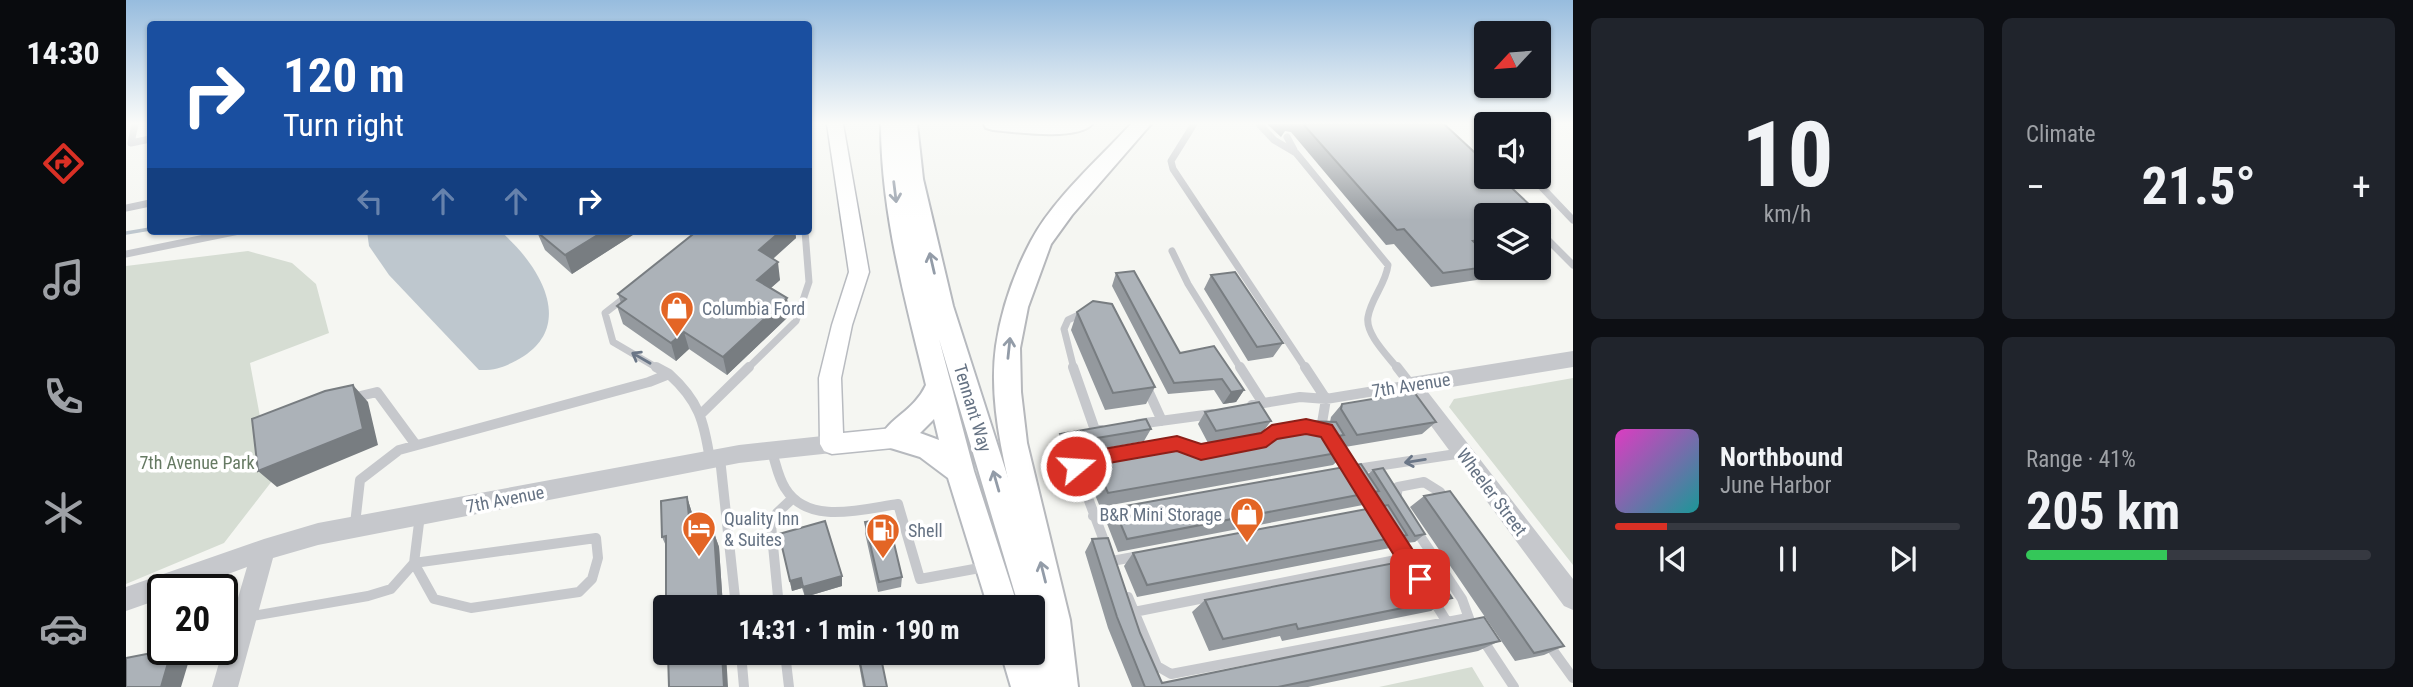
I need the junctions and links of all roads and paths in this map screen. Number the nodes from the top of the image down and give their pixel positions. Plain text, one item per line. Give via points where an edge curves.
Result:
1 (840, 156) edge
2 (892, 156) edge
3 (910, 156) edge
4 (1112, 156) edge
5 (1174, 156) edge
6 (1299, 156) edge
7 (1543, 189) edge
8 (147, 204) edge
9 (126, 208) edge
10 (1573, 220) edge
11 (219, 235) edge
12 (805, 235) edge
13 (1551, 243) edge
14 (1172, 251) dead end
15 (126, 254) edge
16 (1573, 265) edge
17 (635, 289) edge
18 (1098, 311) edge
19 (1573, 359) edge
20 (1140, 373) edge
21 (669, 374) junction
22 (1411, 385) junction
23 (938, 386) junction
24 (1326, 399) junction
25 (342, 401) edge
26 (1264, 403) junction
27 (1236, 409) edge
28 (1226, 411) edge
29 (702, 413) junction
30 (1161, 421) junction
31 (1122, 427) edge
32 (1108, 429) edge
33 (1326, 430) junction
34 (893, 438) junction
35 (1253, 442) edge
36 (832, 444) junction
37 (416, 445) junction
38 (1150, 448) edge
39 (772, 449) junction
40 (1214, 450) edge
41 (1463, 453) junction
42 (1108, 456) edge
43 (715, 459) junction
44 (1350, 470) junction
45 (961, 471) junction
46 (1336, 473) edge
47 (793, 498) junction
48 (1134, 509) edge
49 (1376, 510) junction
50 (1403, 511) edge
51 (1363, 513) edge
52 (1455, 514) edge
53 (420, 515) junction
54 (1093, 516) junction
55 (1410, 522) edge
56 (354, 528) junction
57 (264, 550) junction
58 (1152, 554) edge
59 (1406, 558) junction
60 (1112, 561) junction
61 (414, 563) junction
62 (989, 566) junction
63 (1118, 574) edge
64 (1420, 579) edge
65 (1123, 586) edge
66 (1426, 590) edge
67 (734, 595) edge
68 (778, 595) edge
69 (999, 595) edge
70 (1573, 598) edge
71 (126, 599) edge
72 (1134, 612) junction
73 (245, 617) junction
74 (1468, 618) junction
75 (1447, 622) junction
76 (1542, 635) edge
77 (742, 665) edge
78 (786, 665) edge
79 (1021, 665) edge
80 (1573, 678) edge
81 (225, 687) edge
82 (744, 687) edge
83 (789, 687) edge
84 (1027, 687) edge
85 (1060, 687) edge
86 (1514, 687) edge

1 - 36 main road via 859,272 831,378
2 -> 23 main road, Tennant Way via 901,227
85 -> 3 main road, Tennant Way via 941,306
85 -> 4 main road via 1054,620 1014,443 1008,348 1016,307 1041,242
5 - 24 lane via 1173,169
6 - 22 lane via 1388,265 1388,277 1368,317 1370,329
7 - 10 lane
8 - 9 lane
11 - 15 lane
12 - 29 lane via 809,282 796,321
13 - 16 lane
14 - 26 lane
21 -> 17 lane via 614,342 605,313
18 - 32 lane via 1077,315 1063,329 1095,430
19 - 22 street, 7th Avenue
20 - 30 lane
21 - 29 lane via 689,391
21 - 37 lane
22 - 24 lane, 7th Avenue
22 - 41 street, Wheeler Street
23 - 34 main road via 931,405
23 - 45 main road, Tennant Way
24 - 26 lane, 7th Avenue via 1300,397
24 - 33 lane via 1322,423
25 - 37 lane via 377,393
26 - 27 lane, 7th Avenue
28 - 30 lane
29 - 43 lane
30 - 31 lane
33 - 35 lane via 1306,426
33 - 44 lane
34 - 36 main road, 7th Avenue
34 - 45 main road via 937,451
36 - 39 street, 7th Avenue
37 - 56 lane via 399,450 360,480
38 - 40 lane via 1177,443 1201,452
39 - 43 street, 7th Avenue
39 - 47 lane via 781,480
41 -> 44 lane
41 - 70 street, Wheeler Street
42 - 54 lane via 1081,460 1076,466
43 - 53 street, 7th Avenue
43 - 67 lane
44 - 46 lane
44 - 49 lane
45 - 62 main road, Tennant Way
47 - 62 lane via 826,512 898,504 920,579
47 - 68 lane via 771,525
48 - 54 lane
49 - 51 lane
49 - 59 lane
50 - 52 lane via 1396,500 1398,487 1424,482 1440,492
53 - 56 street, 7th Avenue
53 - 61 lane
54 - 60 lane
55 - 74 lane via 1462,599
56 - 57 street, 7th Avenue
57 - 71 street, 7th Avenue
57 - 73 street
58 - 60 lane
59 - 64 lane
59 - 72 lane
60 - 63 lane
61 - 61 lane via 434,599 471,608 579,592 592,579 598,558 596,538
61 - 73 lane via 391,589
62 - 69 main road, Tennant Way
65 - 72 lane
66 - 75 lane
72 - 75 lane via 1157,666 1171,674
73 - 81 street
74 - 75 lane
74 - 86 lane
76 - 80 lane
77 - 82 lane
78 - 83 lane
79 - 84 main road

